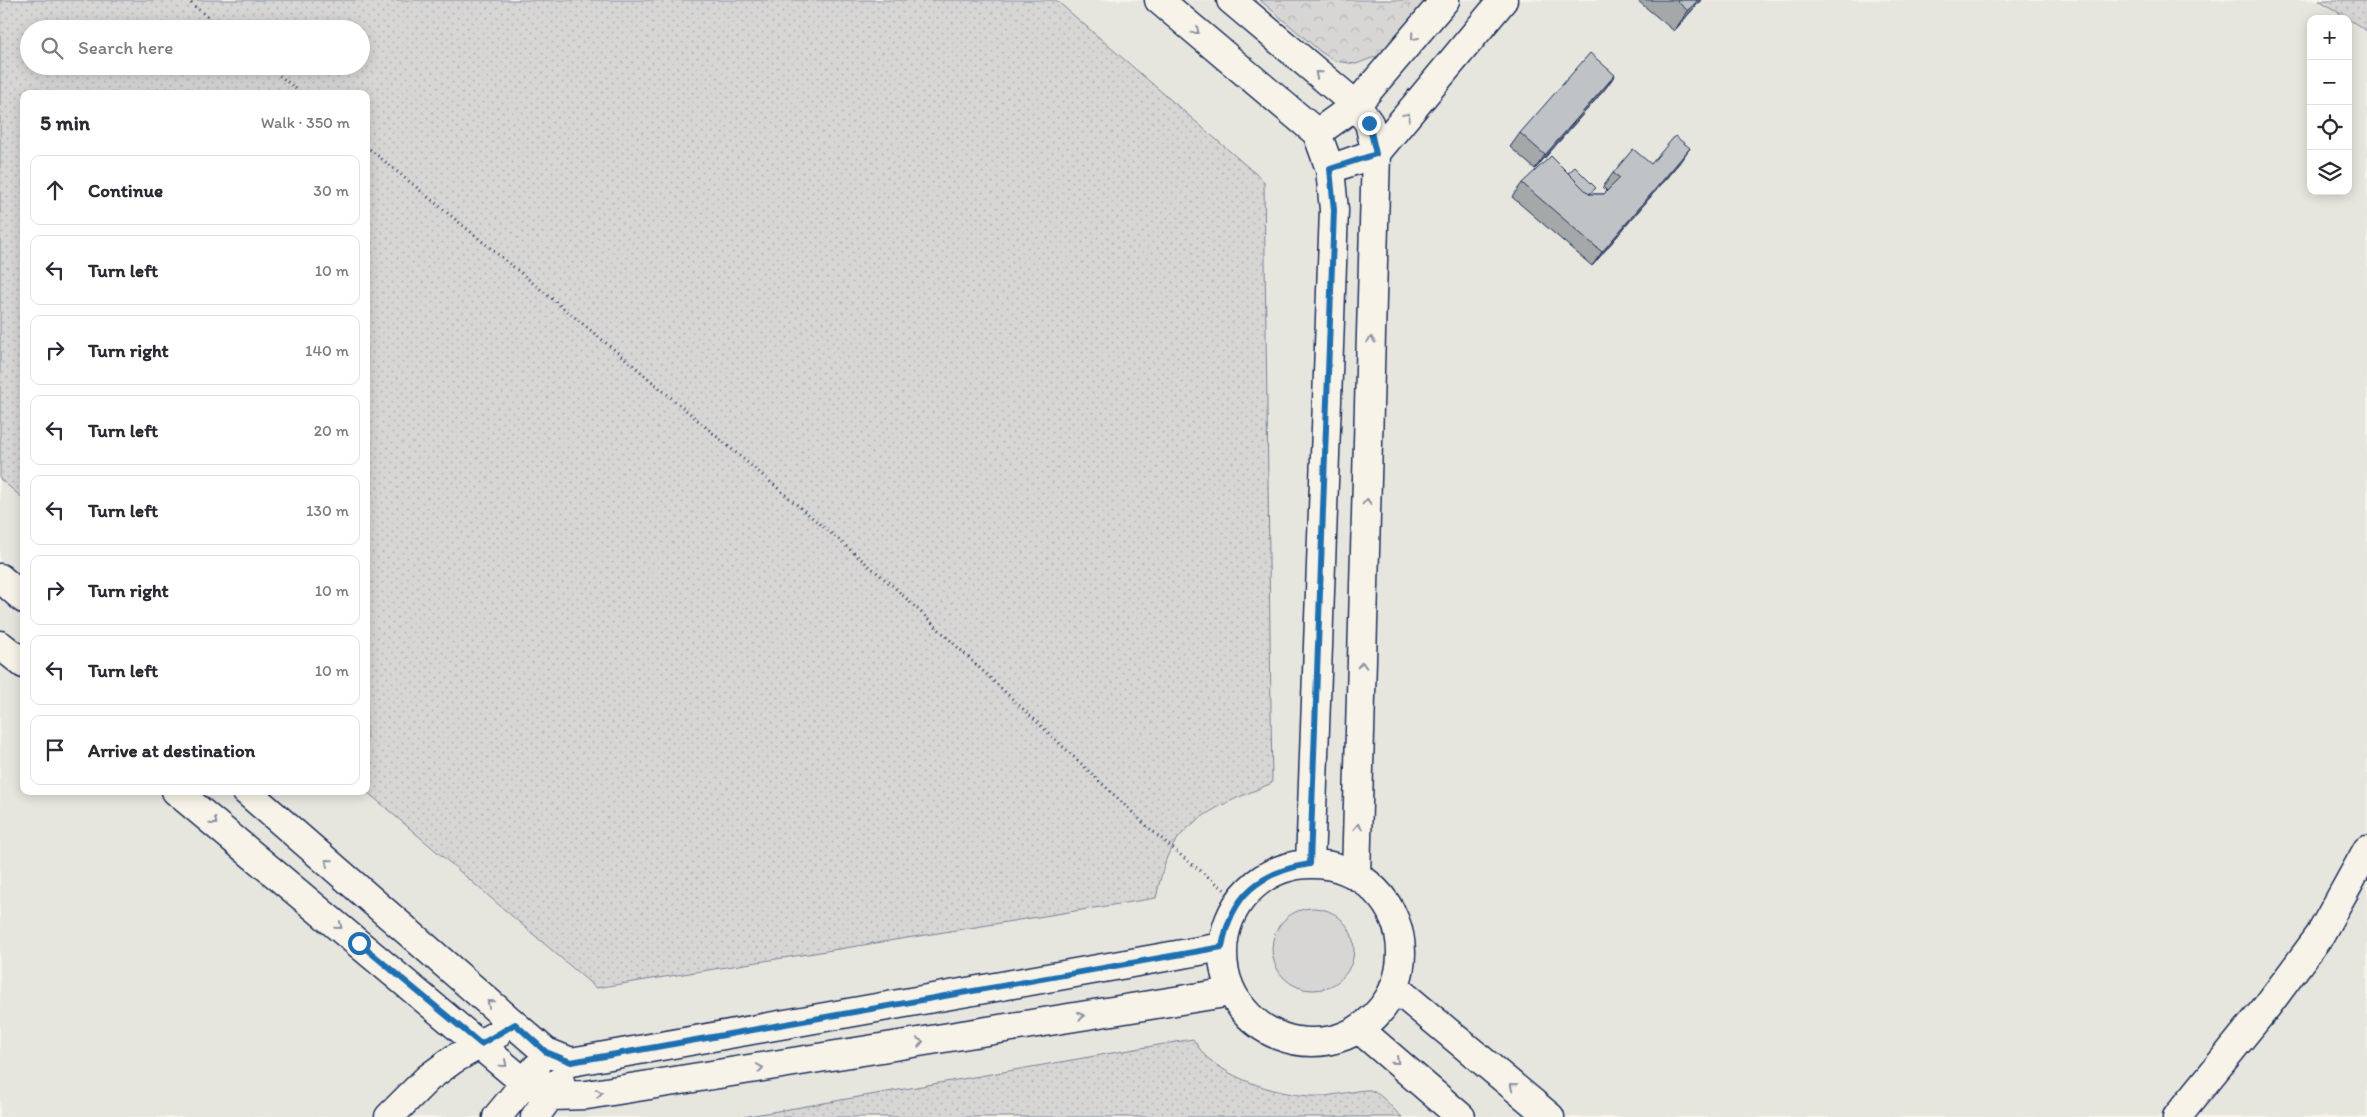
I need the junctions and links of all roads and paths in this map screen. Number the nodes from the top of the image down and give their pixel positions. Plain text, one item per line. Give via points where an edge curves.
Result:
1 (187, 0) edge
2 (1159, 0) edge
3 (1231, 0) edge
4 (1445, 0) edge
5 (1503, 0) edge
6 (211, 20) edge
7 (279, 75) edge
8 (297, 90) edge
9 (1356, 105) junction
10 (1317, 133) junction
11 (370, 149) edge
12 (1376, 154) junction
13 (1330, 169) junction
14 (0, 578) edge
15 (20, 596) edge
16 (0, 645) edge
17 (20, 661) edge
18 (181, 795) edge
19 (251, 795) edge
20 (2367, 850) edge
21 (1310, 864) junction
22 (1356, 876) junction
23 (1239, 902) junction
24 (1222, 947) junction
25 (1394, 986) junction
26 (1231, 992) junction
27 (515, 1024) junction
28 (1359, 1029) junction
29 (481, 1044) junction
30 (546, 1052) junction
31 (571, 1062) junction
32 (526, 1084) junction
33 (543, 1106) edge
34 (389, 1117) edge
35 (497, 1117) edge
36 (1461, 1117) edge
37 (1550, 1117) edge
38 (2177, 1117) edge

1 - 6 path
2 -> 10 street
9 -> 3 street
4 -> 9 street
12 -> 5 street
7 - 8 path
9 - 10 street
9 - 12 street via 1369,123
10 - 13 street
11 - 23 path via 894,587 1149,828
12 - 13 street
22 -> 12 street
13 - 21 street via 1334,210
14 - 15 street
16 - 17 street
18 -> 29 street
27 -> 19 street
20 - 38 street via 2320,935 2268,1006
21 - 22 street via 1325,865
21 - 23 street via 1289,867 1270,875 1253,886
22 - 25 street via 1383,900 1396,924 1401,951 1400,969
23 - 24 street via 1225,931
24 - 26 street
24 - 31 street
25 - 28 street via 1386,1003
37 -> 25 street
26 - 28 street via 1254,1021 1287,1038 1324,1042
33 -> 26 street via 587,1095
27 - 29 street
27 - 30 street
28 -> 36 street
29 -> 32 street
29 - 34 street via 428,1078
30 - 31 street
30 - 32 street
31 - 33 street
32 - 33 street
32 - 35 street

